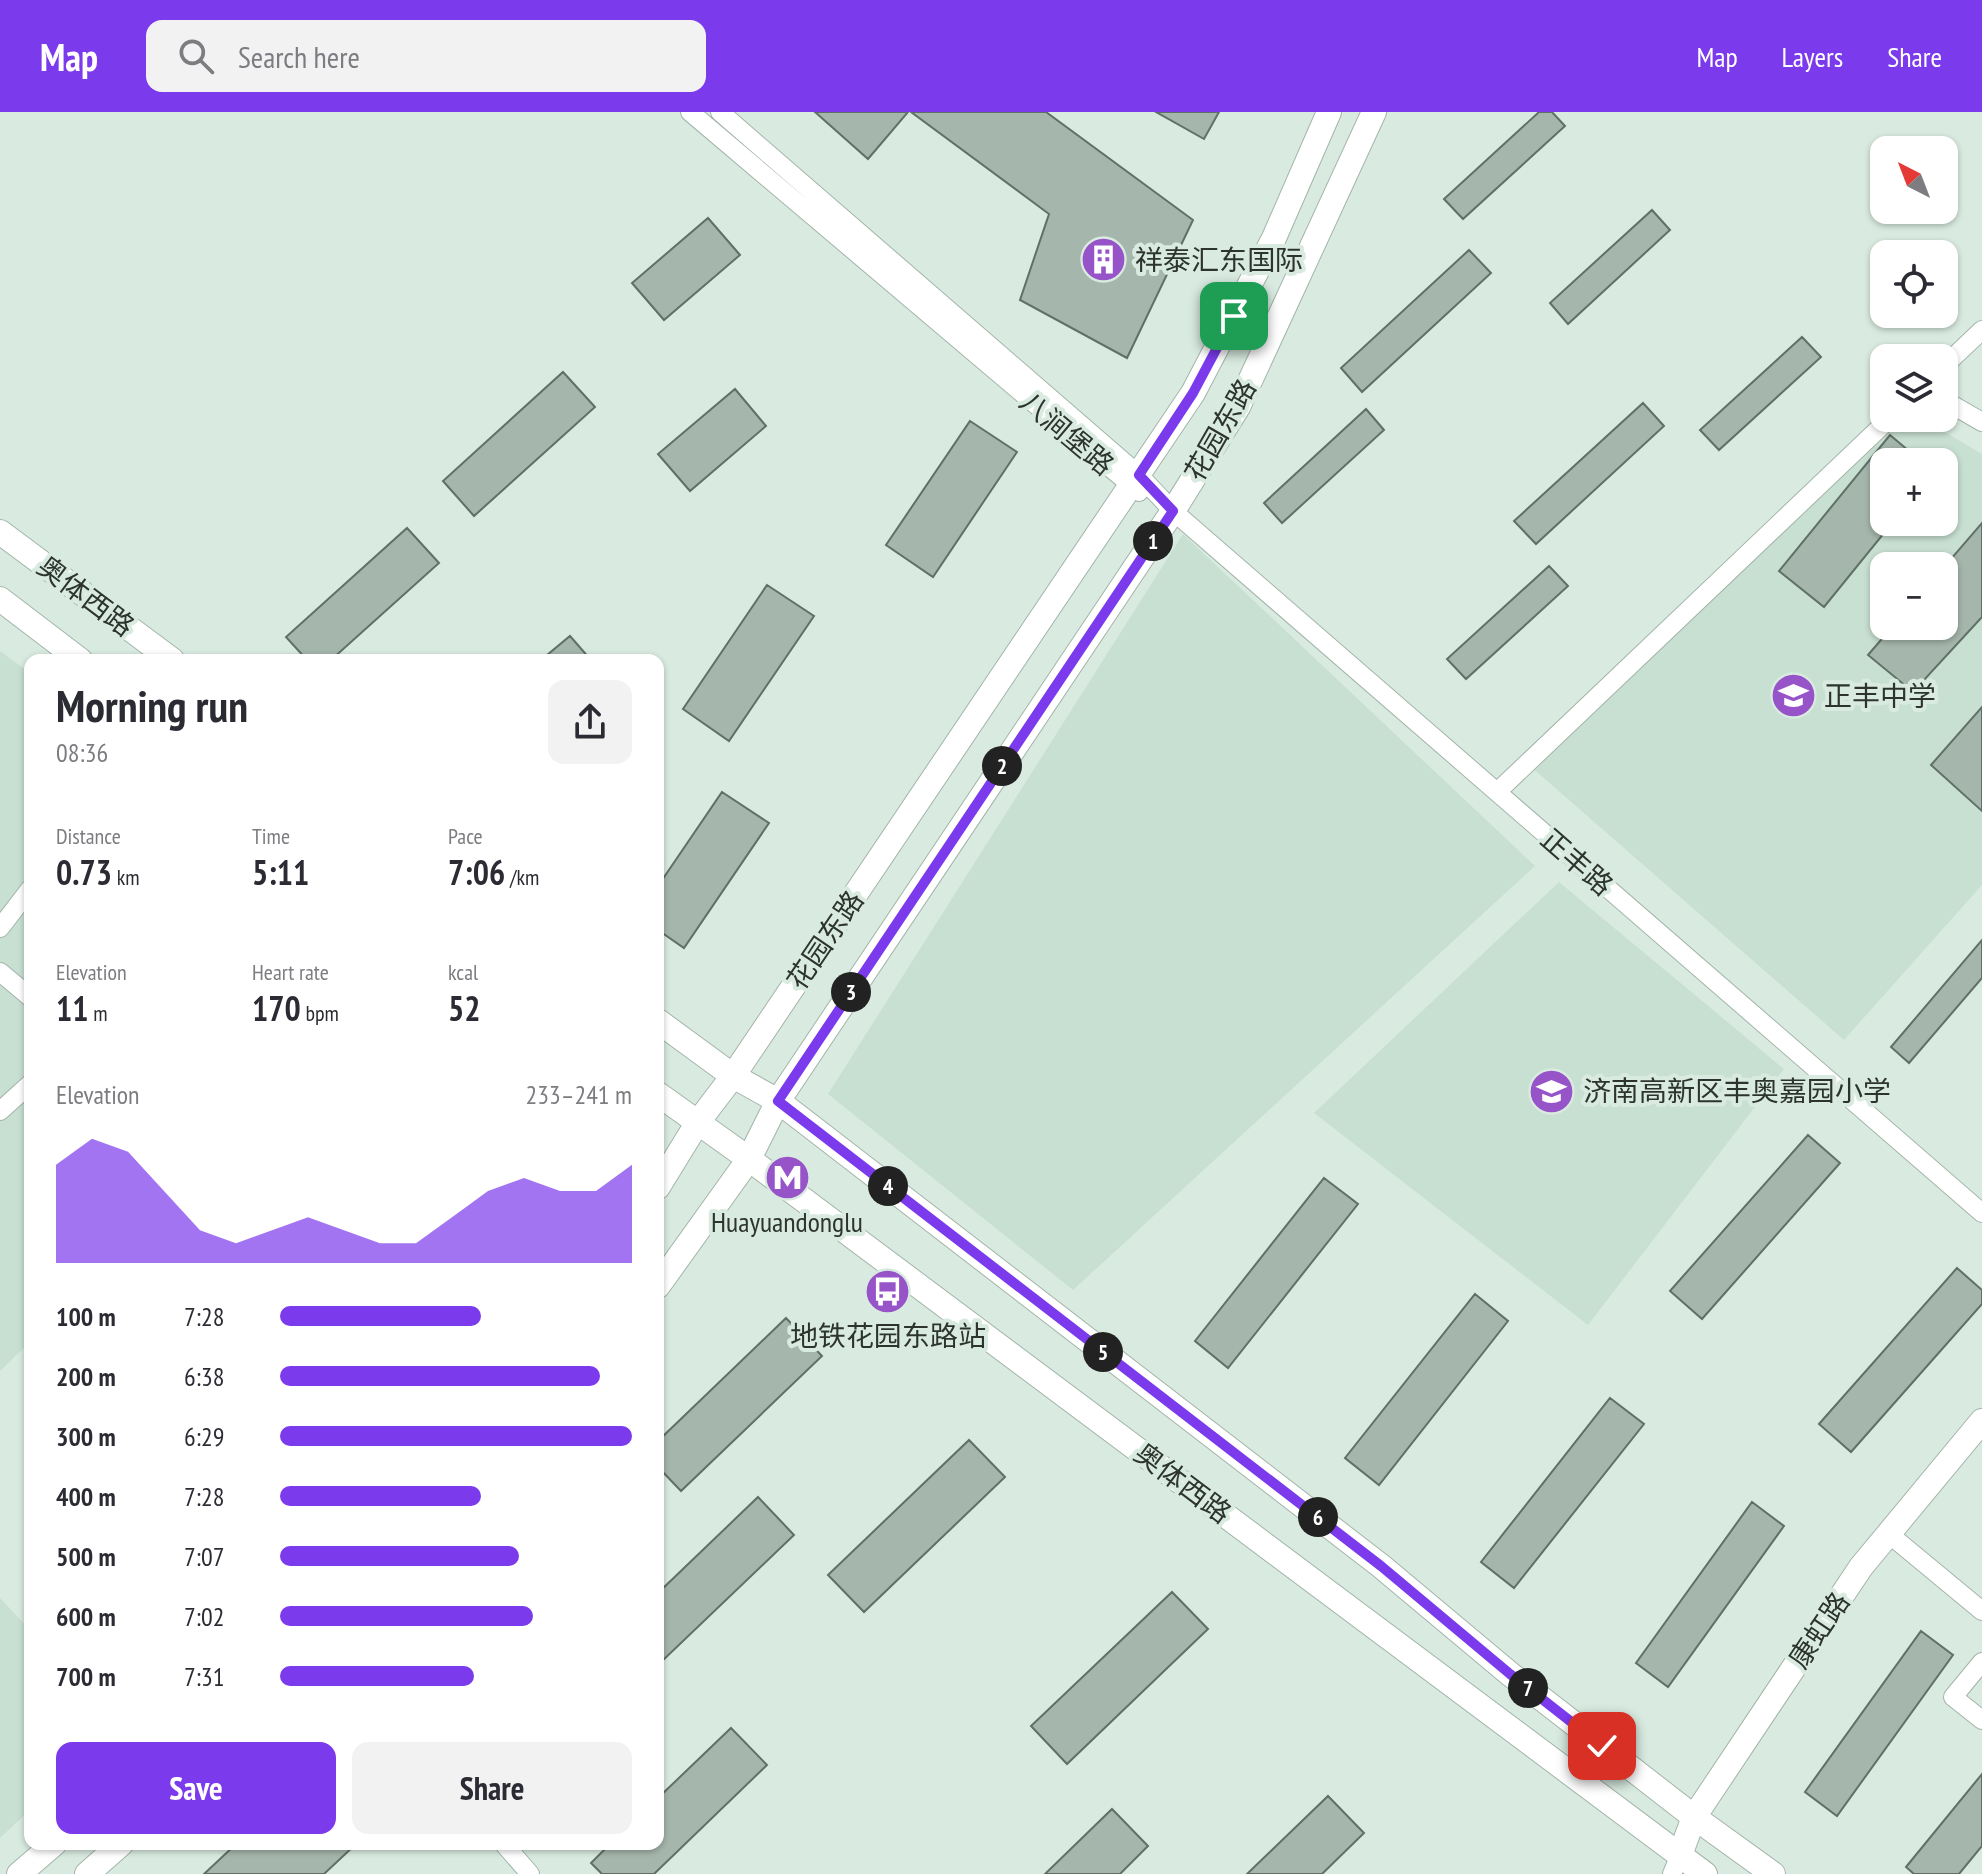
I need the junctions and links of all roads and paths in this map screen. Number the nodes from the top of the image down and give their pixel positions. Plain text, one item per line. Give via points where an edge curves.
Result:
1 (690, 112) edge
2 (720, 112) edge
3 (1329, 112) edge
4 (1374, 112) edge
5 (1982, 330) edge
6 (1958, 353) edge
7 (1958, 408) edge
8 (1982, 422) edge
9 (1875, 432) edge
10 (1135, 482) junction
11 (1173, 511) junction
12 (0, 532) edge
13 (0, 599) edge
14 (72, 654) edge
15 (164, 654) edge
16 (1497, 792) junction
17 (24, 897) edge
18 (0, 928) edge
19 (0, 972) edge
20 (24, 992) edge
21 (664, 1025) edge
22 (733, 1076) junction
23 (24, 1089) edge
24 (664, 1098) edge
25 (778, 1101) junction
26 (0, 1111) edge
27 (698, 1122) junction
28 (749, 1159) junction
29 (664, 1177) edge
30 (1982, 1213) edge
31 (664, 1278) edge
32 (1982, 1421) edge
33 (1889, 1534) junction
34 (1982, 1611) edge
35 (1982, 1662) edge
36 (1982, 1720) edge
37 (1694, 1817) junction
38 (47, 1850) edge
39 (114, 1850) edge
40 (509, 1850) edge
41 (1676, 1865) edge
42 (19, 1874) edge
43 (87, 1874) edge
44 (530, 1874) edge
45 (1705, 1874) edge
46 (1773, 1874) edge

1 - 10 street, 八涧堡路
2 - 10 street, 八涧堡路
3 - 10 main road, 花园东路 via 1274,238 1208,365
4 - 11 main road, 花园东路 via 1238,407
5 - 6 street
7 - 8 street
9 - 16 street
10 - 11 street, 八涧堡路
10 - 22 main road, 花园东路
11 - 16 street, 正丰路
11 - 25 main road, 花园东路
12 - 15 main road, 奥体西路
13 - 14 main road, 奥体西路
16 - 30 street, 正丰路
17 - 18 street
19 - 20 street
21 - 22 main road, 奥体西路
22 - 25 main road, 奥体西路
22 - 27 main road, 花园东路
23 - 26 street
24 - 27 main road, 奥体西路
25 - 28 main road, 花园东路
25 - 37 main road, 奥体西路 via 1368,1556
27 - 28 main road, 奥体西路
27 - 29 main road, 花园东路
28 - 31 main road, 花园东路
28 - 41 main road, 奥体西路
32 - 33 main road, 康虹路
33 - 34 street
33 - 37 main road, 康虹路 via 1861,1567
35 - 36 street via 1953,1697
37 - 41 main road, 康虹路
37 - 46 main road, 奥体西路
38 - 42 main road
39 - 43 main road
40 - 44 street
41 - 45 main road, 奥体西路

